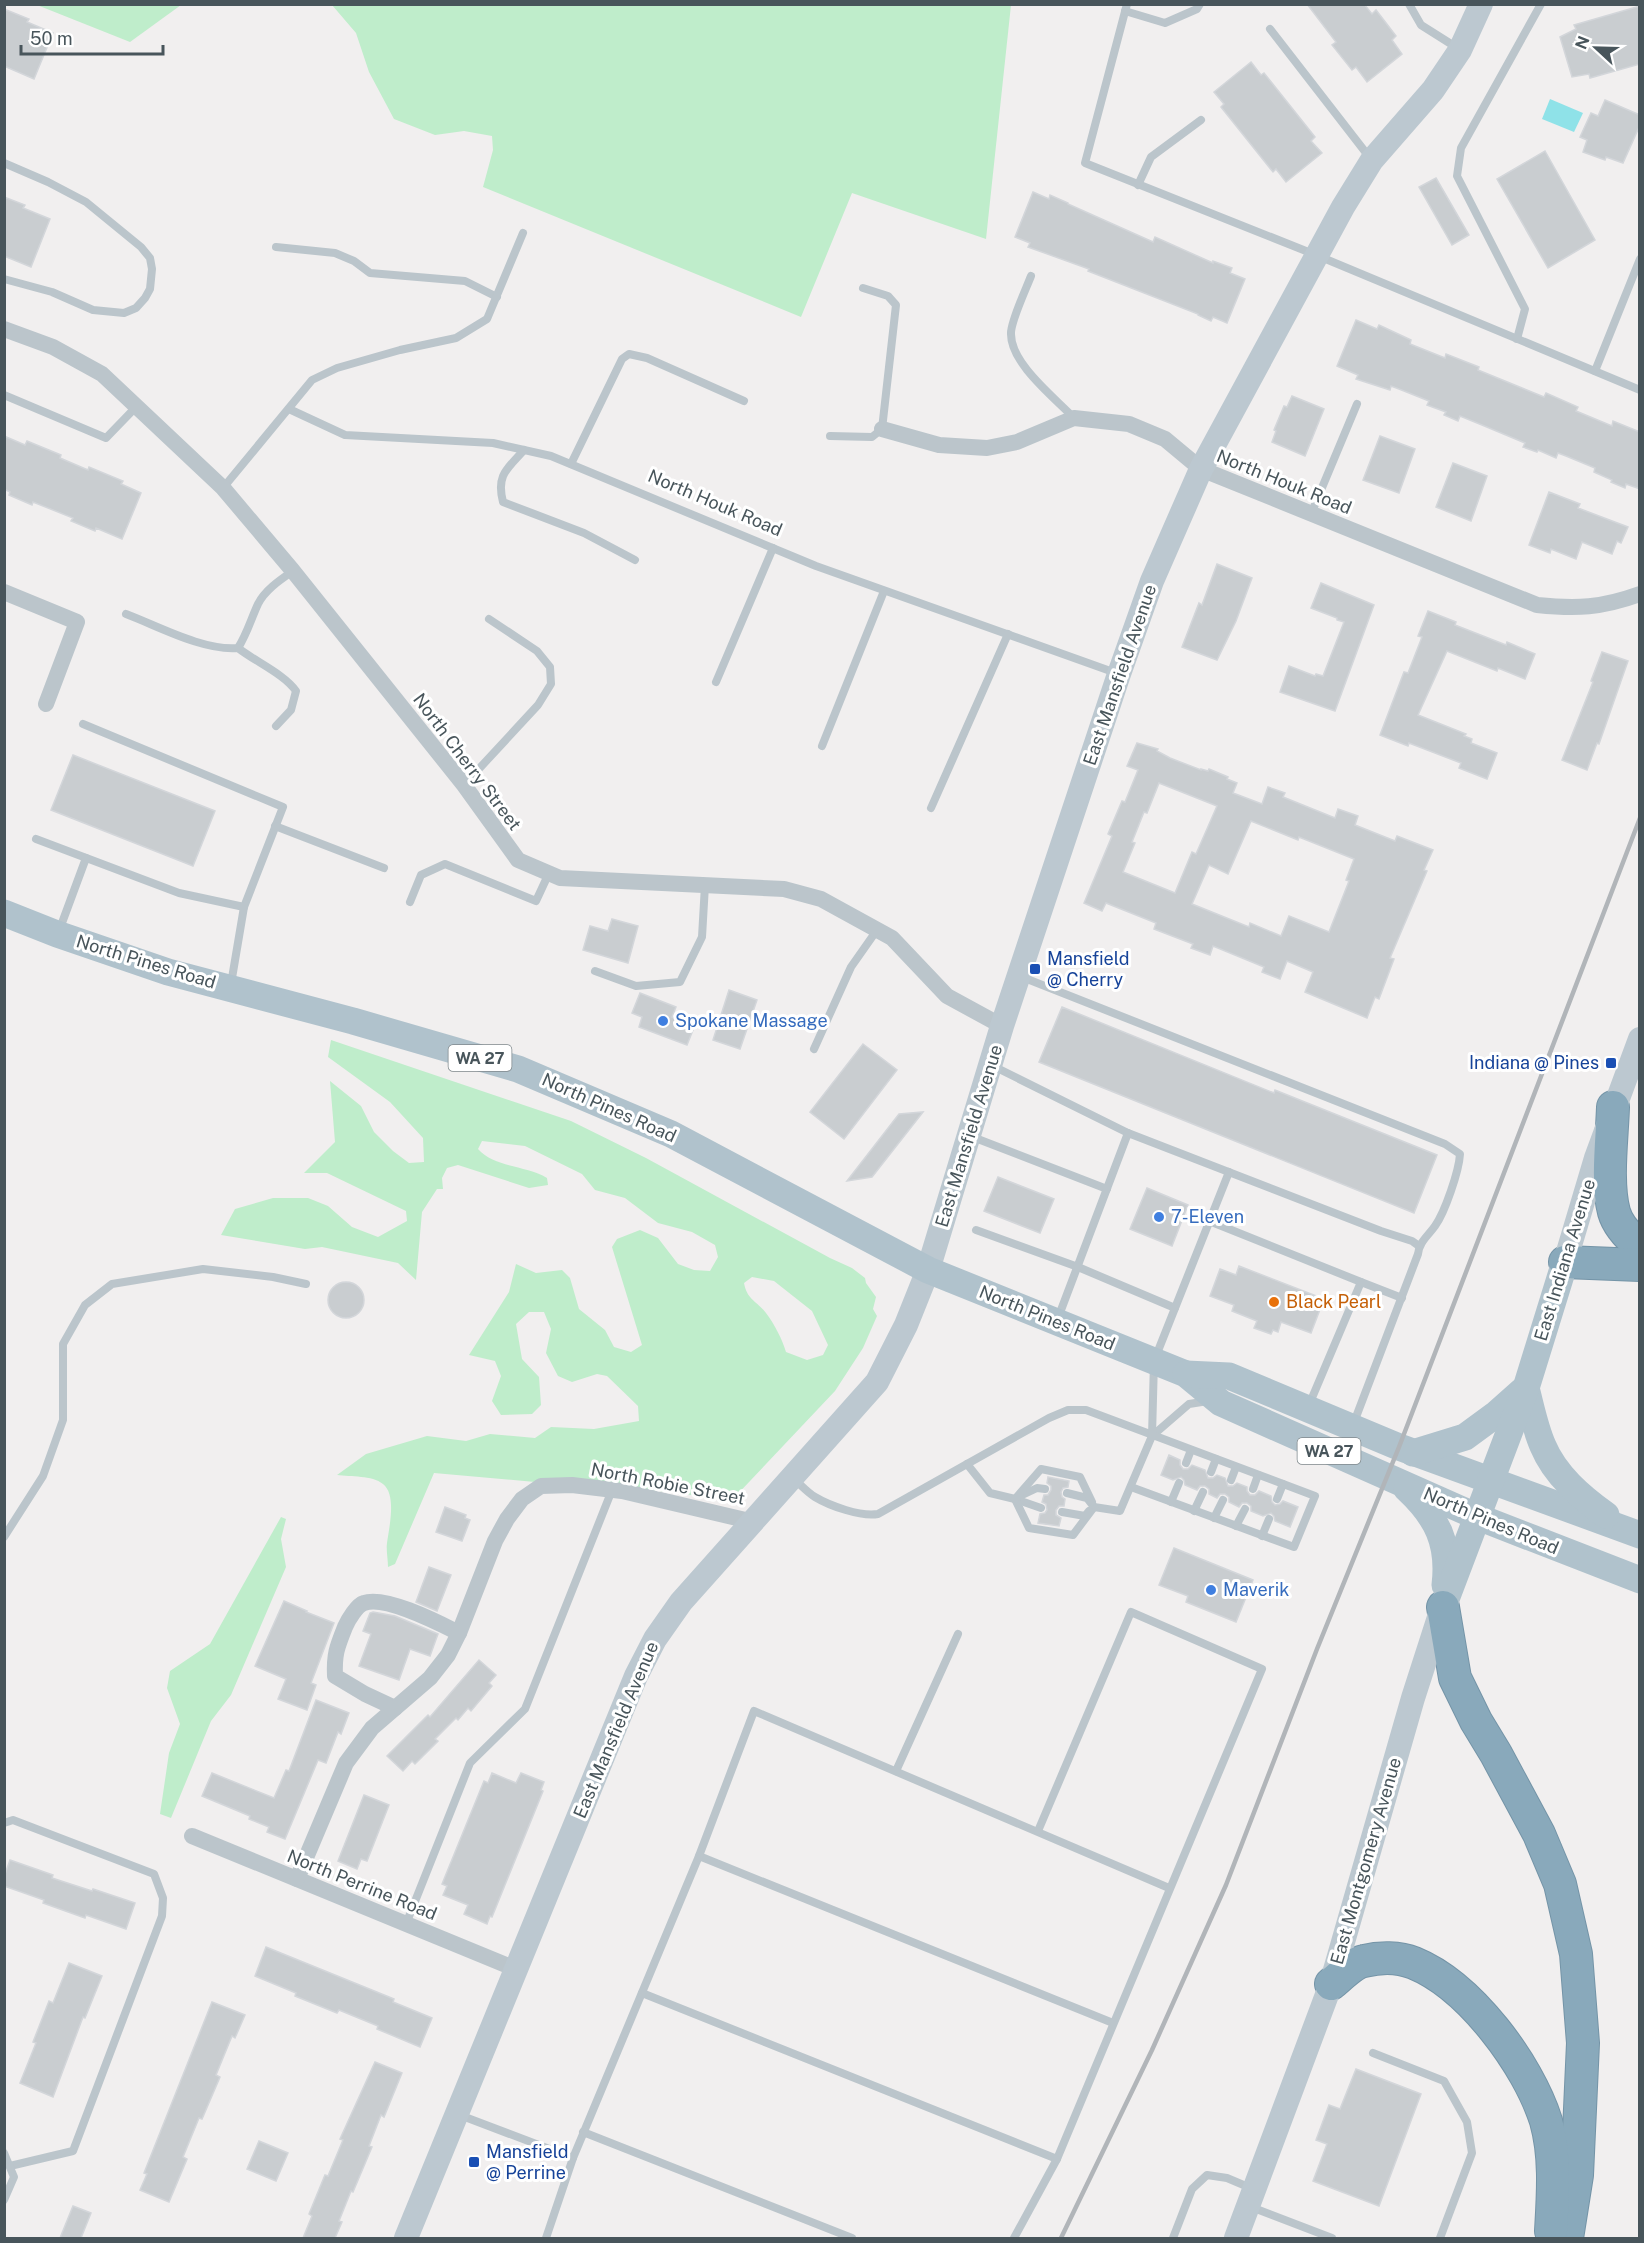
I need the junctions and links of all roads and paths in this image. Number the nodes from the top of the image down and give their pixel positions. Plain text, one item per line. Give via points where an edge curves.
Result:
1 (1200, 4) edge
2 (1409, 4) edge
3 (1481, 4) edge
4 (1541, 4) edge
5 (1126, 8) edge
6 (1270, 29) dead end
7 (1460, 50) junction
8 (1201, 120) dead end
9 (1372, 160) junction
10 (4, 162) edge
11 (1138, 184) junction
12 (524, 233) dead end
13 (276, 247) dead end
14 (1316, 255) junction
15 (1640, 259) edge
16 (1031, 276) dead end
17 (4, 279) edge
18 (863, 288) dead end
19 (497, 297) junction
20 (7, 332) edge
21 (1517, 339) junction
22 (1595, 371) junction
23 (1640, 390) edge
24 (4, 395) edge
25 (744, 401) dead end
26 (1357, 404) dead end
27 (136, 407) junction
28 (289, 409) junction
29 (1074, 418) junction
30 (882, 429) junction
31 (830, 436) dead end
32 (524, 450) junction
33 (571, 464) junction
34 (1201, 469) junction
35 (223, 488) junction
36 (1311, 514) junction
37 (772, 548) junction
38 (635, 561) dead end
39 (292, 571) junction
40 (884, 591) junction
41 (4, 592) edge
42 (1640, 594) edge
43 (126, 614) dead end
44 (489, 619) dead end
45 (1008, 634) junction
46 (238, 648) junction
47 (1119, 674) junction
48 (716, 682) dead end
49 (46, 704) dead end
50 (83, 724) dead end
51 (276, 726) dead end
52 (822, 746) dead end
53 (464, 785) junction
54 (931, 808) dead end
55 (275, 826) junction
56 (36, 839) dead end
57 (86, 858) junction
58 (384, 868) dead end
59 (549, 873) junction
60 (705, 885) junction
61 (410, 902) dead end
62 (244, 907) junction
63 (4, 913) edge
64 (877, 930) junction
65 (57, 934) junction
66 (595, 971) dead end
67 (1018, 975) junction
68 (230, 988) junction
69 (1002, 1026) junction
70 (1640, 1039) edge
71 (814, 1049) dead end
72 (990, 1065) junction
73 (1613, 1107) junction
74 (1128, 1133) junction
75 (969, 1136) junction
76 (1229, 1172) junction
77 (1107, 1189) junction
78 (1209, 1221) junction
79 (976, 1230) dead end
80 (1419, 1246) junction
81 (1640, 1246) edge
82 (1565, 1262) junction
83 (1640, 1265) edge
84 (1078, 1268) junction
85 (928, 1270) junction
86 (1361, 1282) junction
87 (306, 1284) dead end
88 (1402, 1298) junction
89 (1175, 1308) junction
90 (1057, 1322) junction
91 (1154, 1361) junction
92 (1186, 1374) junction
93 (1526, 1388) junction
94 (1221, 1402) junction
95 (1308, 1408) junction
96 (1352, 1427) junction
97 (1152, 1436) junction
98 (1191, 1450) junction
99 (1413, 1453) junction
100 (1216, 1459) junction
101 (1186, 1462) dead end
102 (967, 1464) junction
103 (1236, 1467) junction
104 (1211, 1472) dead end
105 (1258, 1475) junction
106 (793, 1478) junction
107 (1395, 1479) junction
108 (1231, 1480) dead end
109 (1491, 1482) junction
110 (1179, 1483) dead end
111 (1283, 1484) junction
112 (1131, 1487) junction
113 (1045, 1489) dead end
114 (1253, 1489) dead end
115 (612, 1490) junction
116 (1203, 1492) dead end
117 (1067, 1493) dead end
118 (1015, 1498) junction
119 (1277, 1499) dead end
120 (1223, 1500) dead end
121 (1172, 1502) junction
122 (1094, 1507) junction
123 (1041, 1508) dead end
124 (1245, 1509) dead end
125 (1194, 1511) junction
126 (1062, 1512) dead end
127 (1478, 1517) junction
128 (1214, 1518) junction
129 (1269, 1519) dead end
130 (754, 1522) junction
131 (1236, 1526) junction
132 (1633, 1533) edge
133 (1262, 1536) junction
134 (4, 1537) edge
135 (1640, 1580) edge
136 (1443, 1607) junction
137 (459, 1633) junction
138 (958, 1634) dead end
139 (395, 1708) junction
140 (896, 1771) junction
141 (4, 1823) edge
142 (1038, 1831) junction
143 (192, 1836) dead end
144 (699, 1856) junction
145 (297, 1879) junction
146 (1169, 1888) junction
147 (406, 1924) junction
148 (516, 1969) junction
149 (1330, 1984) junction
150 (642, 1994) junction
151 (1113, 2023) junction
152 (1373, 2053) dead end
153 (457, 2114) junction
154 (583, 2132) junction
155 (4, 2153) edge
156 (573, 2158) junction
157 (1057, 2159) junction
158 (10, 2166) junction
159 (1251, 2198) junction
160 (4, 2200) edge
161 (406, 2238) edge
162 (546, 2238) edge
163 (852, 2238) edge
164 (1014, 2238) edge
165 (1173, 2238) edge
166 (1236, 2238) edge
167 (1332, 2238) edge
168 (1440, 2238) edge
169 (1551, 2238) edge
170 (1567, 2238) edge

1 - 5 lane via 1197,9 1165,22
2 - 7 lane via 1421,25
3 - 7 street, East Mansfield Avenue
4 - 21 lane via 1461,148 1457,176 1525,309
5 - 11 lane via 1085,163
6 - 9 lane
7 - 9 street, East Mansfield Avenue via 1433,90
8 - 11 lane via 1151,157
9 - 14 street, East Mansfield Avenue
10 - 17 lane via 86,202 150,258 152,279 145,298 124,313 93,310 52,292
11 - 14 lane
12 - 19 lane
13 - 19 lane via 335,253 370,273 465,281
14 - 21 lane
14 - 34 street, East Mansfield Avenue
15 - 22 lane
16 - 29 lane via 1011,332 1013,345 1022,365
18 - 30 lane via 888,296 896,305
19 - 28 lane via 488,319 456,338 337,368 312,380
20 - 27 street, North Cherry Street via 53,347 102,374
21 - 22 lane
22 - 23 lane
24 - 27 lane via 106,438
25 - 33 lane via 647,358 629,354 622,359
26 - 36 lane
27 - 35 street, North Cherry Street
28 - 32 lane, North Houk Road via 345,435 493,443
28 - 35 lane
29 - 30 street, North Houk Road via 1017,442 987,448 939,445
29 - 34 street, North Houk Road via 1129,424 1165,439
30 - 31 lane via 872,437
32 - 33 lane, North Houk Road
32 - 38 lane via 505,471 500,488 503,502 584,533
33 - 37 lane, North Houk Road
34 - 36 street, North Houk Road
34 - 47 street, East Mansfield Avenue via 1152,581
35 - 39 street, North Cherry Street
36 - 42 street, North Houk Road via 1537,605 1573,608 1611,604
37 - 40 lane, North Houk Road
37 - 48 lane
39 - 46 lane via 259,602
39 - 53 street, North Cherry Street
40 - 45 lane, North Houk Road
40 - 52 lane
41 - 49 street via 77,622
43 - 46 lane via 203,644
44 - 53 lane via 537,651 550,667 551,684 538,705
45 - 47 lane, North Houk Road
45 - 54 lane
46 - 51 lane via 288,680 296,691 291,710
47 - 67 street, East Mansfield Avenue
50 - 55 lane via 283,807
53 - 59 street, North Cherry Street via 518,860
55 - 58 lane
55 - 62 lane
56 - 57 lane
57 - 62 lane via 179,893
57 - 65 lane
59 - 60 street, North Cherry Street via 560,878
59 - 61 lane via 536,902 445,864 421,875
60 - 64 street, North Cherry Street via 784,889 821,899
60 - 66 lane via 702,937 680,982 636,986
62 - 68 lane
63 - 65 main road, North Pines Road / WA 27
64 - 69 street, North Cherry Street via 892,938 947,996
64 - 71 lane via 851,967
65 - 68 main road, North Pines Road / WA 27 via 168,972
67 - 69 street, East Mansfield Avenue
67 - 80 lane via 1445,1144 1460,1154 1459,1167 1436,1225
68 - 85 main road, North Pines Road / WA 27 via 518,1069 672,1134
69 - 72 street, East Mansfield Avenue
70 - 73 street, East Indiana Avenue
72 - 74 lane
72 - 75 street, East Mansfield Avenue
73 - 81 highway via 1614,1214 1626,1235
73 - 82 street, East Indiana Avenue
74 - 76 lane
74 - 77 lane
75 - 77 lane
75 - 85 street, East Mansfield Avenue
76 - 78 lane
76 - 80 lane via 1412,1240
77 - 84 lane
78 - 86 lane
78 - 89 lane
79 - 84 lane
80 - 88 lane
82 - 83 highway
82 - 93 main road, East Indiana Avenue
84 - 89 lane
84 - 90 lane
85 - 90 main road, North Pines Road / WA 27
85 - 106 street, East Mansfield Avenue via 878,1382
86 - 88 lane
86 - 95 lane
87 - 134 lane via 203,1269 112,1284 85,1305 63,1344 63,1420 43,1476
88 - 96 lane
89 - 91 lane
90 - 91 main road, North Pines Road / WA 27
91 - 92 main road, North Pines Road / WA 27
91 - 97 lane
92 - 94 main road, North Pines Road / WA 27
92 - 95 main road, North Pines Road / WA 27 via 1229,1376
93 - 99 main road via 1465,1437
93 - 109 main road, East Indiana Avenue
93 - 132 main road via 1544,1448 1558,1470 1580,1496
94 - 97 lane via 1190,1404
94 - 107 main road, North Pines Road / WA 27
95 - 96 main road, North Pines Road / WA 27
96 - 99 main road, North Pines Road / WA 27
97 - 98 lane
97 - 102 lane via 1086,1410 1068,1410
97 - 112 lane
98 - 100 lane
98 - 101 lane
99 - 109 main road, North Pines Road / WA 27
100 - 103 lane
100 - 104 lane
102 - 106 lane via 878,1514 867,1516 814,1496
102 - 118 lane via 990,1494
103 - 105 lane
103 - 108 lane
105 - 111 lane
105 - 114 lane
106 - 130 street, East Mansfield Avenue
107 - 127 main road, North Pines Road / WA 27
107 - 136 main road via 1424,1505 1442,1535 1448,1564
109 - 127 main road, East Montgomery Avenue
109 - 132 main road, North Pines Road / WA 27
110 - 121 lane
111 - 119 lane
111 - 133 lane via 1315,1496 1294,1547
112 - 121 lane
112 - 122 lane via 1120,1511
113 - 118 lane via 1037,1488
115 - 130 street, North Robie Street
115 - 137 street, North Robie Street via 541,1486 522,1499 495,1540
115 - 147 lane via 525,1709 470,1763
116 - 125 lane
117 - 122 lane via 1087,1498
118 - 122 lane via 1041,1469 1080,1477
118 - 122 lane via 1029,1528 1073,1535
118 - 123 lane
120 - 128 lane
121 - 125 lane
122 - 126 lane via 1085,1516
124 - 131 lane
125 - 128 lane
127 - 135 main road, North Pines Road / WA 27
127 - 136 main road, East Montgomery Avenue
128 - 131 lane
129 - 133 lane
130 - 148 street, East Mansfield Avenue via 681,1602 655,1639 636,1676
131 - 133 lane
136 - 149 street, East Montgomery Avenue
136 - 170 highway via 1455,1678 1539,1834 1560,1884 1576,1954 1583,2043 1577,2175
137 - 139 street, North Robie Street via 430,1678
137 - 139 street via 377,1600 362,1603 347,1621 334,1656 335,1676
138 - 140 lane
139 - 145 street, North Robie Street via 372,1728 346,1763
140 - 142 lane
140 - 144 lane via 754,1711
141 - 158 lane via 13,1820 154,1874 163,1898 162,1916 73,2151
142 - 146 lane
142 - 146 lane via 1131,1612 1240,1659 1262,1669
143 - 145 street, North Perrine Road
144 - 150 lane
144 - 151 lane
145 - 147 street, North Perrine Road
146 - 151 lane
147 - 148 street, North Perrine Road
148 - 153 street, East Mansfield Avenue
149 - 159 street, East Montgomery Avenue
149 - 169 highway via 1361,1961 1399,1959 1414,1963 1449,1984 1487,2019 1531,2085 1546,2122 1552,2169
150 - 154 lane
150 - 157 lane
151 - 157 lane
152 - 168 lane via 1444,2081 1467,2122 1472,2153
153 - 156 lane
153 - 161 street, East Mansfield Avenue
154 - 156 lane
154 - 163 lane
155 - 158 lane
156 - 162 lane
157 - 164 lane
158 - 160 lane via 14,2177
159 - 165 lane via 1227,2178 1207,2175 1192,2189
159 - 166 street, East Montgomery Avenue
159 - 167 lane

